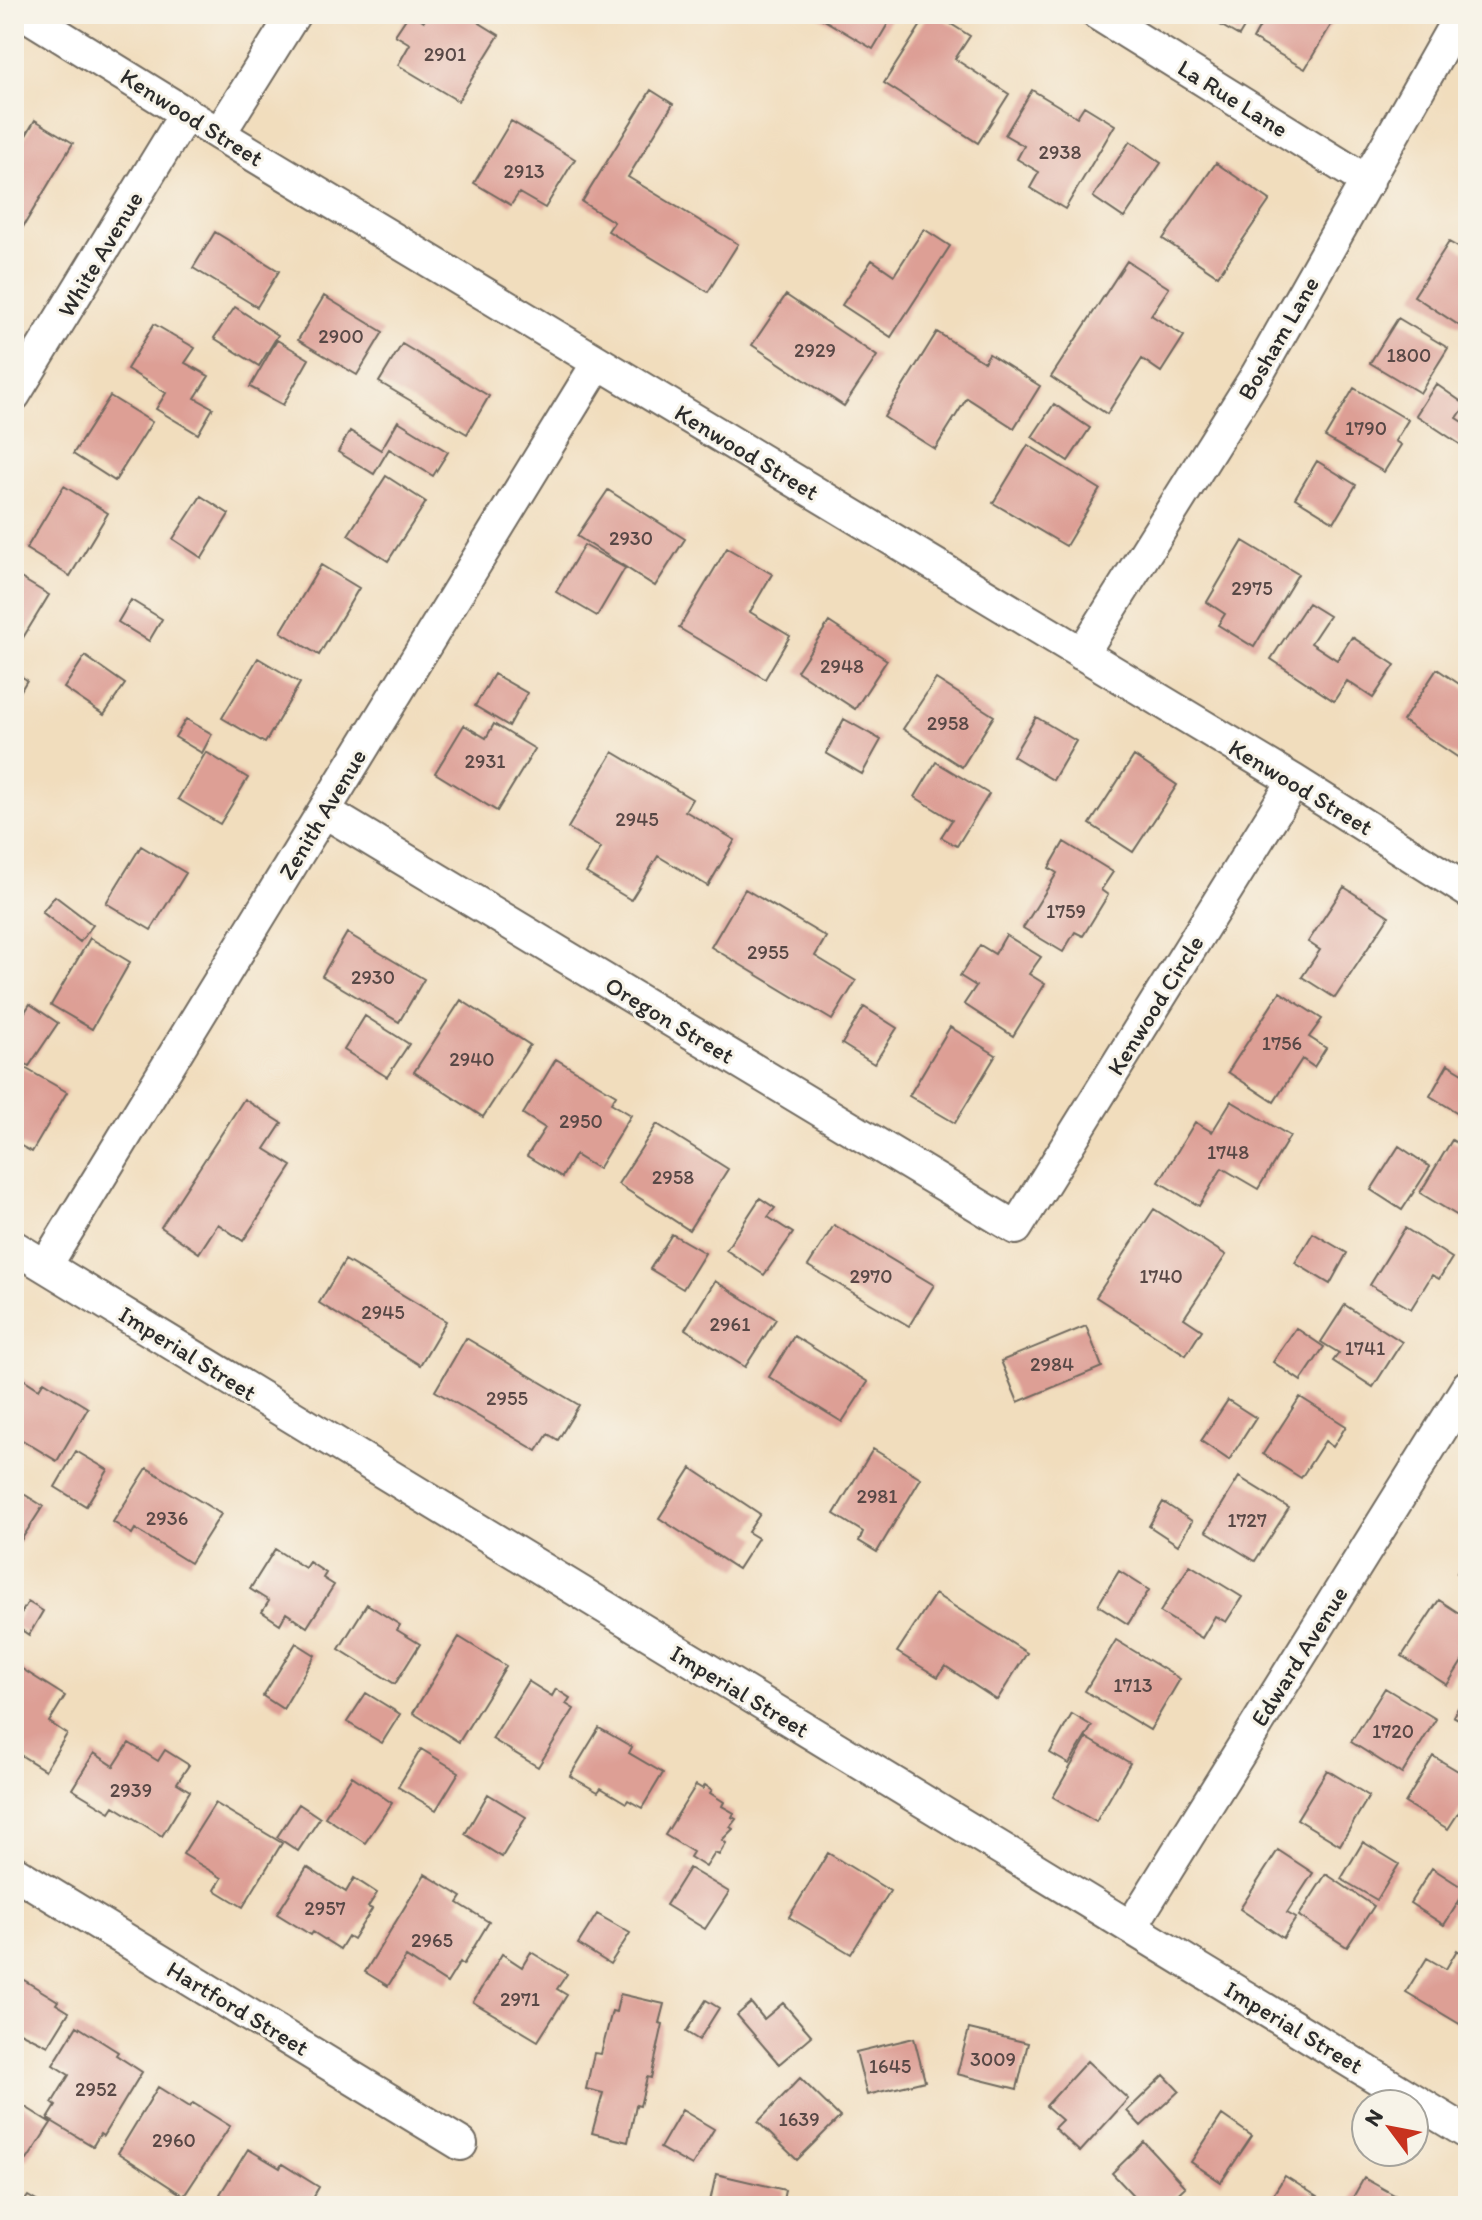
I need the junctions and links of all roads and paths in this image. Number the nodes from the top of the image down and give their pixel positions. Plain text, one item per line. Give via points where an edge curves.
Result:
1 (25, 14) edge
2 (294, 14) edge
3 (1098, 14) edge
4 (1461, 14) edge
5 (186, 113) junction
6 (219, 134) junction
7 (1368, 182) junction
8 (598, 363) junction
9 (14, 395) edge
10 (1082, 654) junction
11 (1294, 781) junction
12 (324, 811) junction
13 (1468, 891) edge
14 (1016, 1228) joint
15 (14, 1247) edge
16 (46, 1265) junction
17 (1468, 1386) edge
18 (14, 1872) edge
19 (1131, 1927) junction
20 (1468, 2133) edge
21 (461, 2144) dead end

1 - 5 street, Kenwood Street
2 - 6 street
3 - 7 street, La Rue Lane
4 - 7 street, Bosham Lane
5 - 6 street, Kenwood Street
5 - 9 street, White Avenue
6 - 8 street, Kenwood Street
7 - 10 street, Bosham Lane via 1257,375
8 - 10 street, Kenwood Street
8 - 12 street, Zenith Avenue
10 - 11 street, Kenwood Street
11 - 13 street, Kenwood Street
11 - 14 street, Kenwood Circle
12 - 14 street, Oregon Street
12 - 16 street, Zenith Avenue
15 - 16 street, Imperial Street
16 - 19 street, Imperial Street
17 - 19 street, Edward Avenue
18 - 21 street, Hartford Street
19 - 20 street, Imperial Street

